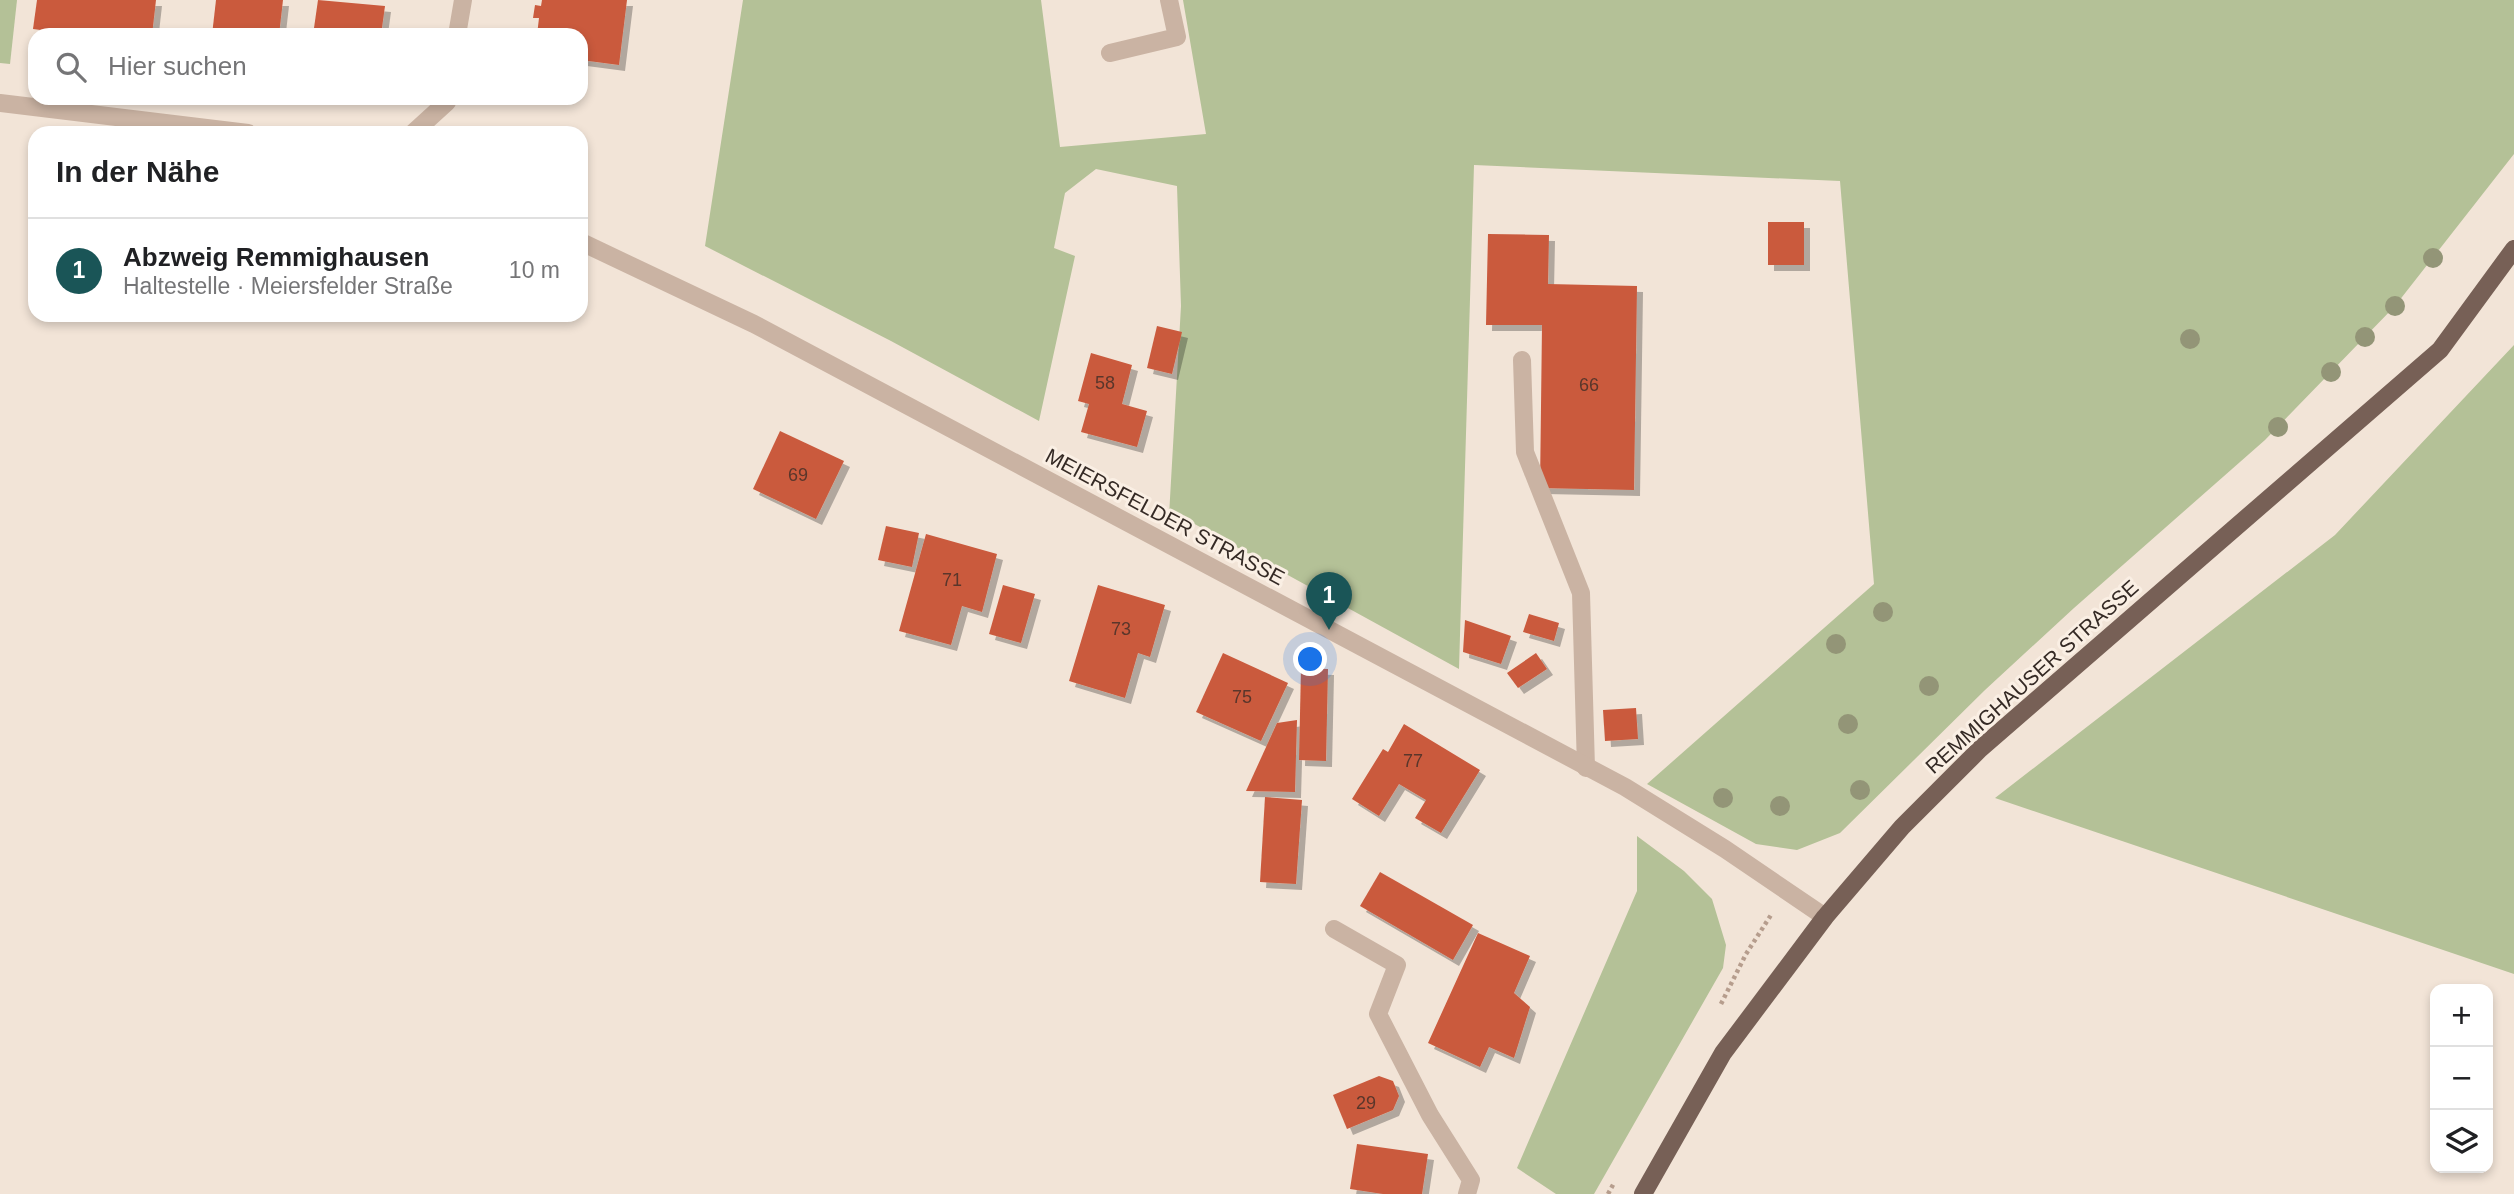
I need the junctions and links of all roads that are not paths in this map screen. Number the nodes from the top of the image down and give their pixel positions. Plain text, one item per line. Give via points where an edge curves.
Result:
1 (463, 0) edge
2 (1169, 0) edge
3 (458, 28) edge
4 (1111, 53) dead end
5 (0, 103) edge
6 (444, 105) edge
7 (190, 126) edge
8 (420, 126) edge
9 (588, 245) edge
10 (2514, 249) edge
11 (1522, 359) dead end
12 (1586, 768) junction
13 (1825, 917) junction
14 (1334, 929) dead end
15 (1467, 1194) edge
16 (1643, 1194) edge

1 - 3 street
2 - 4 street via 1177,37
5 - 7 street
6 - 8 street
9 - 12 street, MEIERSFELDER STRASSE via 754,324
10 - 13 main road, REMMIGHAUSER STRASSE via 2440,350 1980,750 1902,827
11 - 12 street via 1525,452 1581,593
12 - 13 street, MEIERSFELDER STRASSE via 1726,849
13 - 16 main road, REMMIGHAUSER STRASSE via 1723,1054
14 - 15 street via 1397,965 1378,1014 1430,1115 1471,1180

